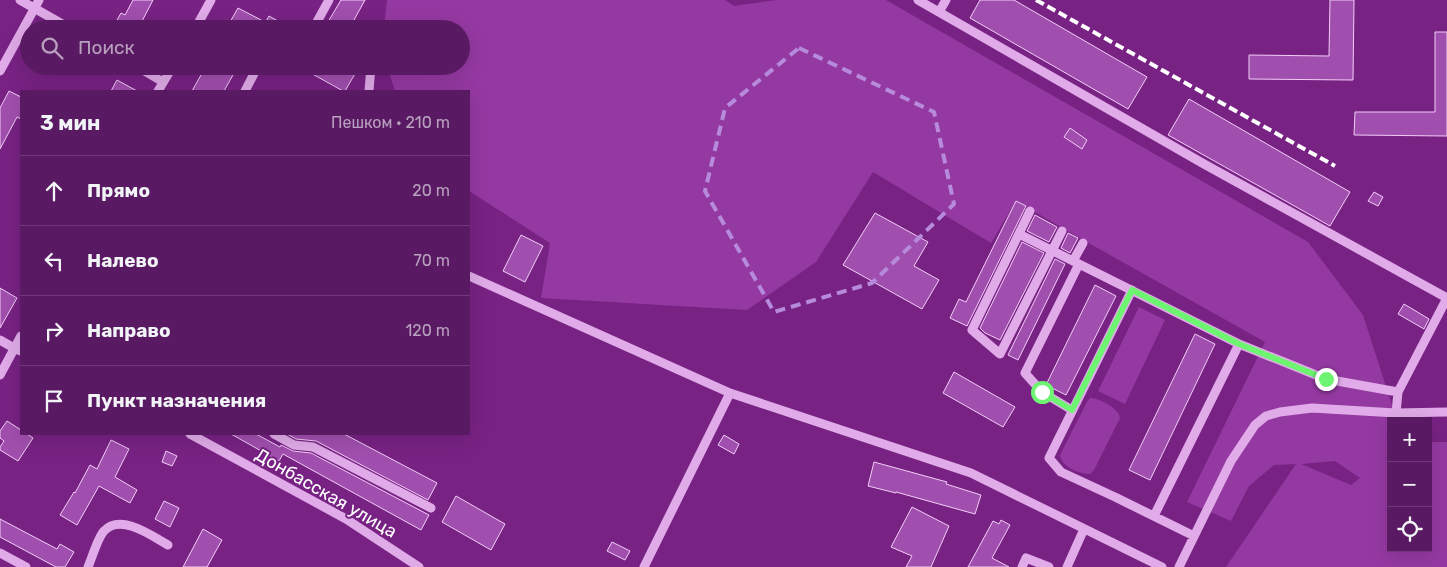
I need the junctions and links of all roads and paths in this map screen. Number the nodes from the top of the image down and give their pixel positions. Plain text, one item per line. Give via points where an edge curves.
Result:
1 (20, 0) edge
2 (210, 0) edge
3 (329, 0) edge
4 (918, 0) edge
5 (946, 0) edge
6 (37, 4) edge
7 (939, 12) junction
8 (28, 20) edge
9 (59, 20) edge
10 (200, 20) edge
11 (318, 20) edge
12 (20, 35) edge
13 (0, 71) edge
14 (151, 75) edge
15 (168, 75) edge
16 (253, 75) edge
17 (370, 75) edge
18 (163, 82) junction
19 (159, 90) edge
20 (246, 90) edge
21 (369, 90) edge
22 (1030, 211) dead end
23 (1062, 231) dead end
24 (1020, 234) junction
25 (1083, 243) dead end
26 (1052, 250) junction
27 (1076, 263) junction
28 (470, 276) edge
29 (1132, 290) junction
30 (0, 340) edge
31 (1239, 344) junction
32 (18, 349) edge
33 (0, 375) edge
34 (1398, 392) junction
35 (730, 393) junction
36 (1072, 410) junction
37 (1447, 412) edge
38 (1396, 413) junction
39 (192, 435) edge
40 (277, 435) edge
41 (431, 508) dead end
42 (1154, 516) junction
43 (1084, 529) junction
44 (1194, 536) junction
45 (168, 545) dead end
46 (0, 552) edge
47 (26, 567) edge
48 (88, 567) edge
49 (419, 567) edge
50 (644, 567) edge
51 (1022, 567) edge
52 (1049, 567) edge
53 (1067, 567) edge
54 (1162, 567) edge
55 (1179, 567) edge

1 - 6 street
2 - 10 street
3 - 11 street
4 - 7 street
5 - 7 street
6 - 8 street
6 - 9 street
7 - 34 street via 1447,298
12 - 13 street
14 - 18 street
15 - 18 street
16 - 20 street
17 - 21 street
18 - 19 street
22 - 24 street
23 - 26 street
24 - 26 street
24 - 26 street via 972,330 1000,354
25 - 27 street
26 - 27 street
27 - 29 street
27 - 36 street via 1025,373 1042,392
28 - 35 street
29 - 31 street
29 - 36 street
30 - 32 street
31 - 34 street via 1326,379
31 - 42 street
32 - 33 street
34 - 38 street
35 - 43 street via 971,473
35 - 50 street
36 - 42 street via 1049,458 1061,472
37 - 38 street
38 - 44 street via 1312,408 1266,416 1255,425 1231,461
39 - 49 street, Донбасская улица via 346,520
40 - 41 street via 294,445 313,447
42 - 44 street
43 - 53 street
43 - 54 street
44 - 55 street
45 - 48 street via 138,528 112,525 103,532
46 - 47 street
51 - 52 street via 1026,558

